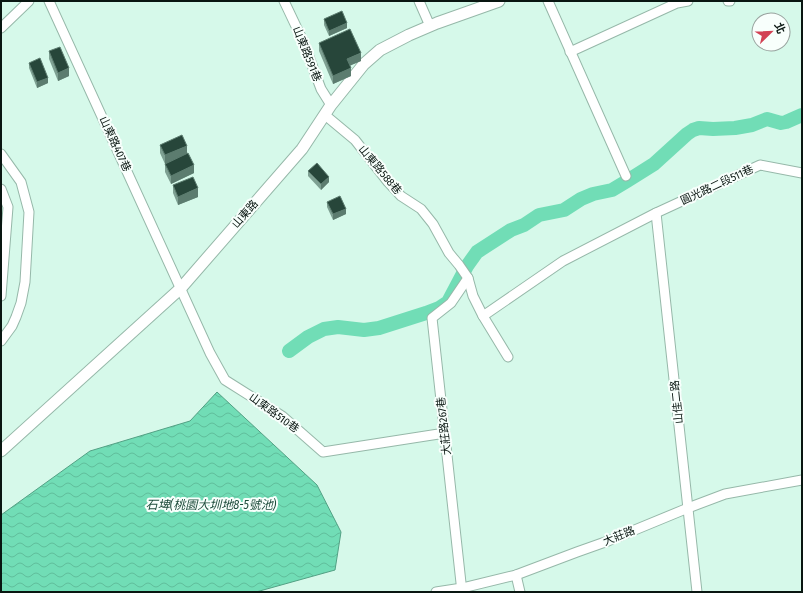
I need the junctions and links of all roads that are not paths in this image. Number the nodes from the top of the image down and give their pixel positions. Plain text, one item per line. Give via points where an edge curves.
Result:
1 (29, 1) edge
2 (49, 1) edge
3 (284, 1) edge
4 (419, 1) edge
5 (499, 1) edge
6 (548, 1) edge
7 (688, 1) edge
8 (430, 26) junction
9 (1, 28) edge
10 (570, 52) junction
11 (331, 105) junction
12 (325, 115) junction
13 (1, 154) edge
14 (802, 173) edge
15 (626, 176) dead end
16 (1, 189) edge
17 (656, 213) junction
18 (468, 278) junction
19 (181, 288) junction
20 (1, 296) edge
21 (483, 316) junction
22 (1, 341) edge
23 (508, 357) dead end
24 (445, 433) junction
25 (1, 451) edge
26 (802, 480) edge
27 (688, 508) junction
28 (516, 575) junction
29 (462, 590) edge
30 (436, 592) edge
31 (520, 592) edge
32 (697, 592) edge

1 - 9 street
2 - 19 street, 山東路407巷
3 - 11 street, 山東路591巷 via 303,41 321,89
4 - 8 street
5 - 8 street, 山東路
6 - 10 street
7 - 10 street via 677,3
8 - 11 street, 山東路 via 380,50 364,64
10 - 15 street
11 - 12 street, 山東路
12 - 18 street, 山東路588巷 via 355,140 401,196 421,209
12 - 19 street, 山東路 via 302,149
13 - 22 street via 22,182 29,212 25,282 21,303 12,326
14 - 17 street, 圓光路二段511巷 via 760,165
16 - 20 street via 8,207
17 - 21 street via 563,262
17 - 27 street, 山佳二路
18 - 21 street, 山東路588巷
18 - 24 street, 大莊路267巷 via 451,304 432,318
19 - 24 street, 山東路510巷 via 225,380 282,416 323,452
19 - 25 street, 山東路
21 - 23 street, 山東路588巷
24 - 29 street, 大莊路267巷
26 - 27 street, 大莊路 via 725,494
27 - 28 street, 大莊路
27 - 32 street, 山佳二路
28 - 29 street, 大莊路
28 - 31 street
29 - 30 street, 大莊路

